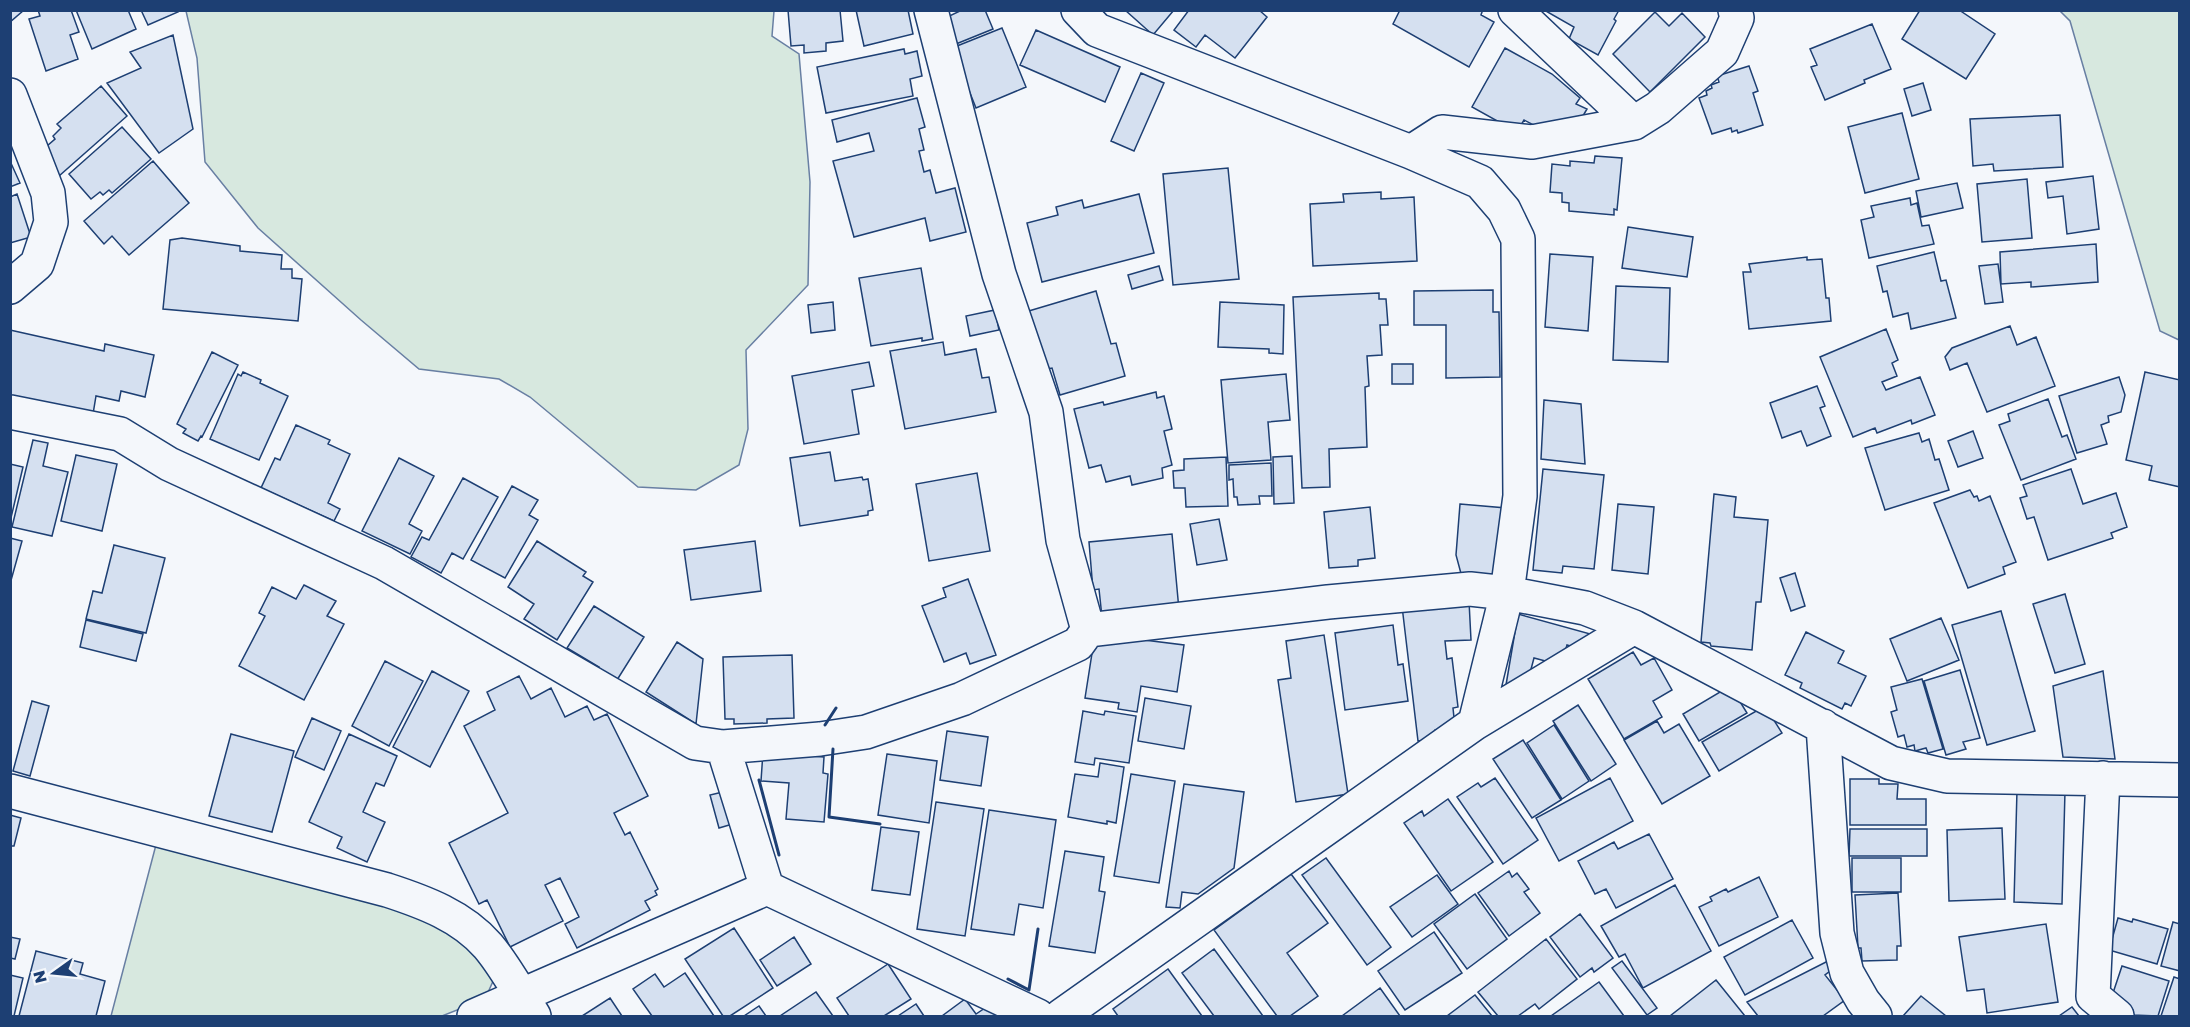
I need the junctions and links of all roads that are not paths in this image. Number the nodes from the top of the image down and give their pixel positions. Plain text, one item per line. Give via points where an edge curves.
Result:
1 (931, 10) edge
2 (1078, 10) edge
3 (1515, 10) edge
4 (1735, 10) edge
5 (10, 95) edge
6 (1634, 123) junction
7 (1411, 152) junction
8 (10, 287) edge
9 (10, 412) edge
10 (1507, 593) junction
11 (1635, 627) junction
12 (1088, 630) junction
13 (1475, 723) junction
14 (1823, 726) junction
15 (723, 747) junction
16 (2103, 778) junction
17 (2180, 780) edge
18 (10, 791) edge
19 (767, 888) junction
20 (528, 1006) edge
21 (1860, 1011) edge
22 (474, 1017) edge
23 (1038, 1017) edge
24 (1061, 1017) edge
25 (2117, 1017) edge

1 - 12 street via 999,274 1046,412 1063,540
2 - 7 street via 1097,30
3 - 6 street
4 - 6 street via 1737,18 1722,52 1658,108
5 - 8 street via 48,194 51,222 37,264
6 - 7 street via 1532,142 1442,132
7 - 10 street via 1480,183 1504,210 1518,239 1520,496
9 - 15 street via 120,434 170,464 384,563 695,743
10 - 11 street via 1586,608
10 - 12 street via 1470,589
10 - 13 street
11 - 13 street
11 - 14 street
12 - 15 street via 1078,644 962,699 866,732
13 - 24 street
14 - 16 street via 1892,763 1947,776
14 - 21 street via 1838,933
15 - 19 street
16 - 17 street
16 - 25 street via 2093,996
18 - 20 street via 420,901 469,928 489,947
19 - 20 street
19 - 23 street
20 - 22 street

